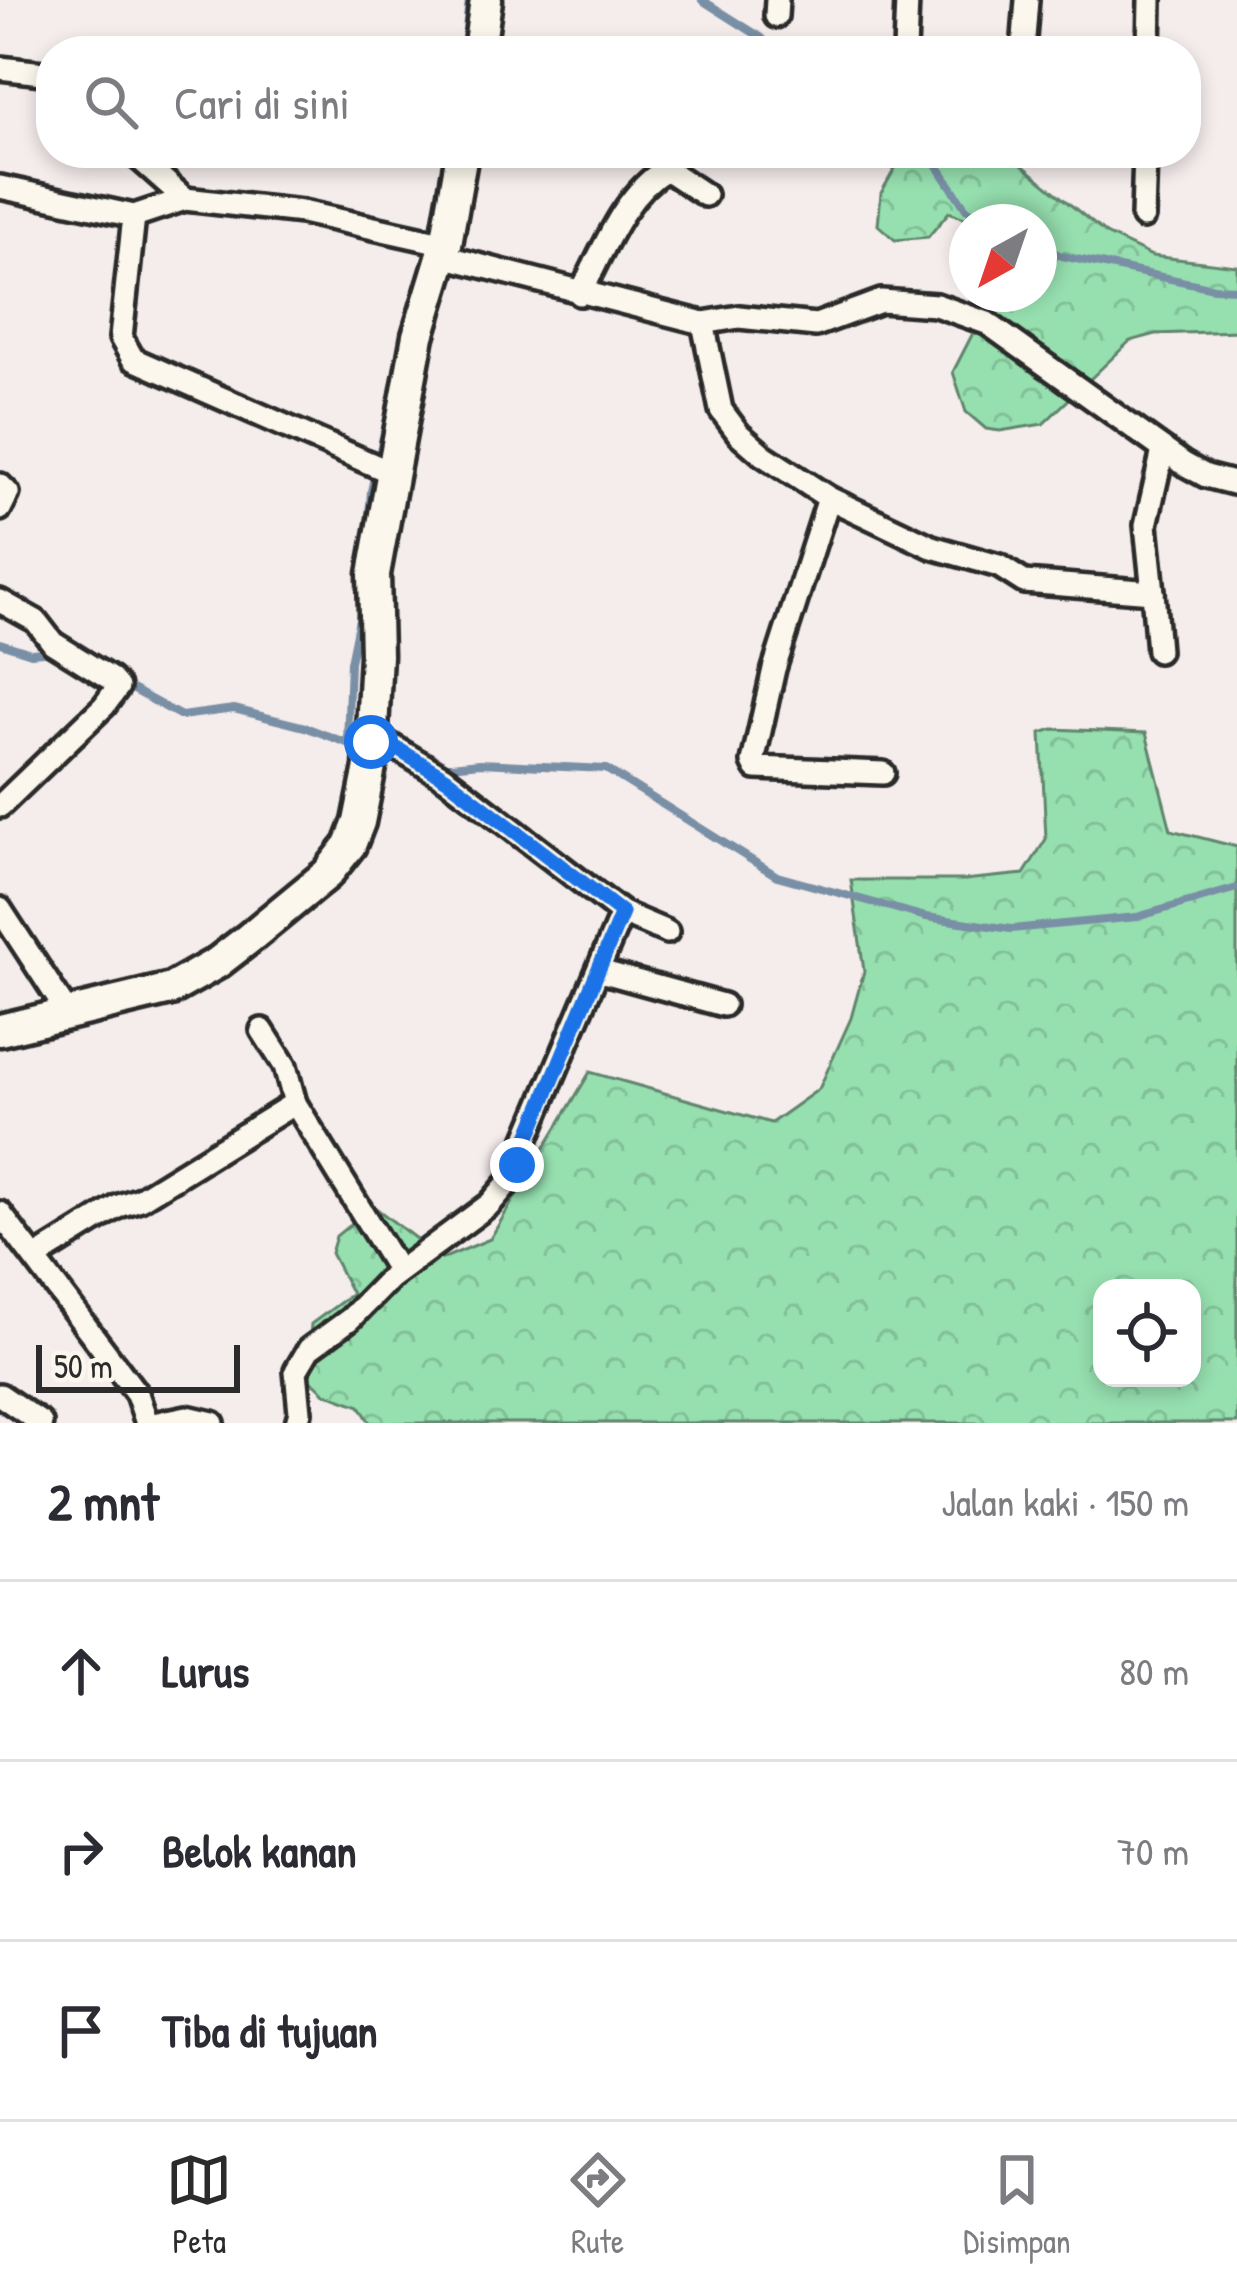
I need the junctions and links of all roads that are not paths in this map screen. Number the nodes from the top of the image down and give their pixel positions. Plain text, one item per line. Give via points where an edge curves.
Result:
1 (486, 0) edge
2 (908, 0) edge
3 (1027, 0) edge
4 (1150, 0) edge
5 (481, 36) edge
6 (905, 36) edge
7 (1024, 36) edge
8 (1149, 36) edge
9 (0, 68) edge
10 (36, 72) edge
11 (151, 168) edge
12 (458, 168) edge
13 (1145, 168) edge
14 (0, 187) edge
15 (705, 195) dead end
16 (185, 199) junction
17 (134, 216) junction
18 (1143, 217) dead end
19 (438, 245) junction
20 (580, 294) junction
21 (703, 323) junction
22 (1162, 450) junction
23 (380, 468) junction
24 (1237, 484) edge
25 (0, 485) edge
26 (829, 498) junction
27 (0, 509) edge
28 (1153, 592) junction
29 (0, 601) edge
30 (1158, 651) dead end
31 (371, 747) junction
32 (883, 773) dead end
33 (0, 806) edge
34 (0, 909) edge
35 (622, 913) junction
36 (668, 932) dead end
37 (599, 971) junction
38 (723, 1005) dead end
39 (69, 1015) junction
40 (0, 1030) edge
41 (262, 1030) dead end
42 (295, 1103) junction
43 (0, 1213) edge
44 (35, 1258) junction
45 (398, 1271) junction
46 (0, 1395) edge
47 (41, 1423) edge
48 (147, 1423) edge
49 (158, 1423) edge
50 (213, 1423) edge
51 (297, 1423) edge

1 - 5 street
2 - 6 street
3 - 7 street
4 - 8 street
9 - 10 street
11 - 16 street
12 - 19 street
13 - 18 street
14 - 17 street
15 - 20 street via 666,169 652,178 624,210
16 - 17 street
16 - 19 street via 302,212
17 - 23 street via 121,338 133,359
19 - 20 street
19 - 23 street
20 - 21 street
21 - 22 street via 740,317 816,325 881,302 936,305 986,323
21 - 26 street via 721,410 763,455
22 - 24 street
22 - 28 street via 1146,525
23 - 31 street
25 - 27 street via 8,493
26 - 28 street via 1024,582
26 - 32 street via 752,763
28 - 30 street
29 - 33 street via 111,679 115,692
31 - 35 street via 420,761
31 - 39 street via 359,822 326,874 217,963 170,989
34 - 39 street
35 - 36 street
35 - 37 street
37 - 38 street
37 - 45 street via 508,1183
39 - 40 street
41 - 42 street via 285,1066
42 - 44 street
42 - 45 street
43 - 44 street
44 - 48 street via 137,1394
45 - 51 street via 299,1361
46 - 47 street
49 - 50 street

